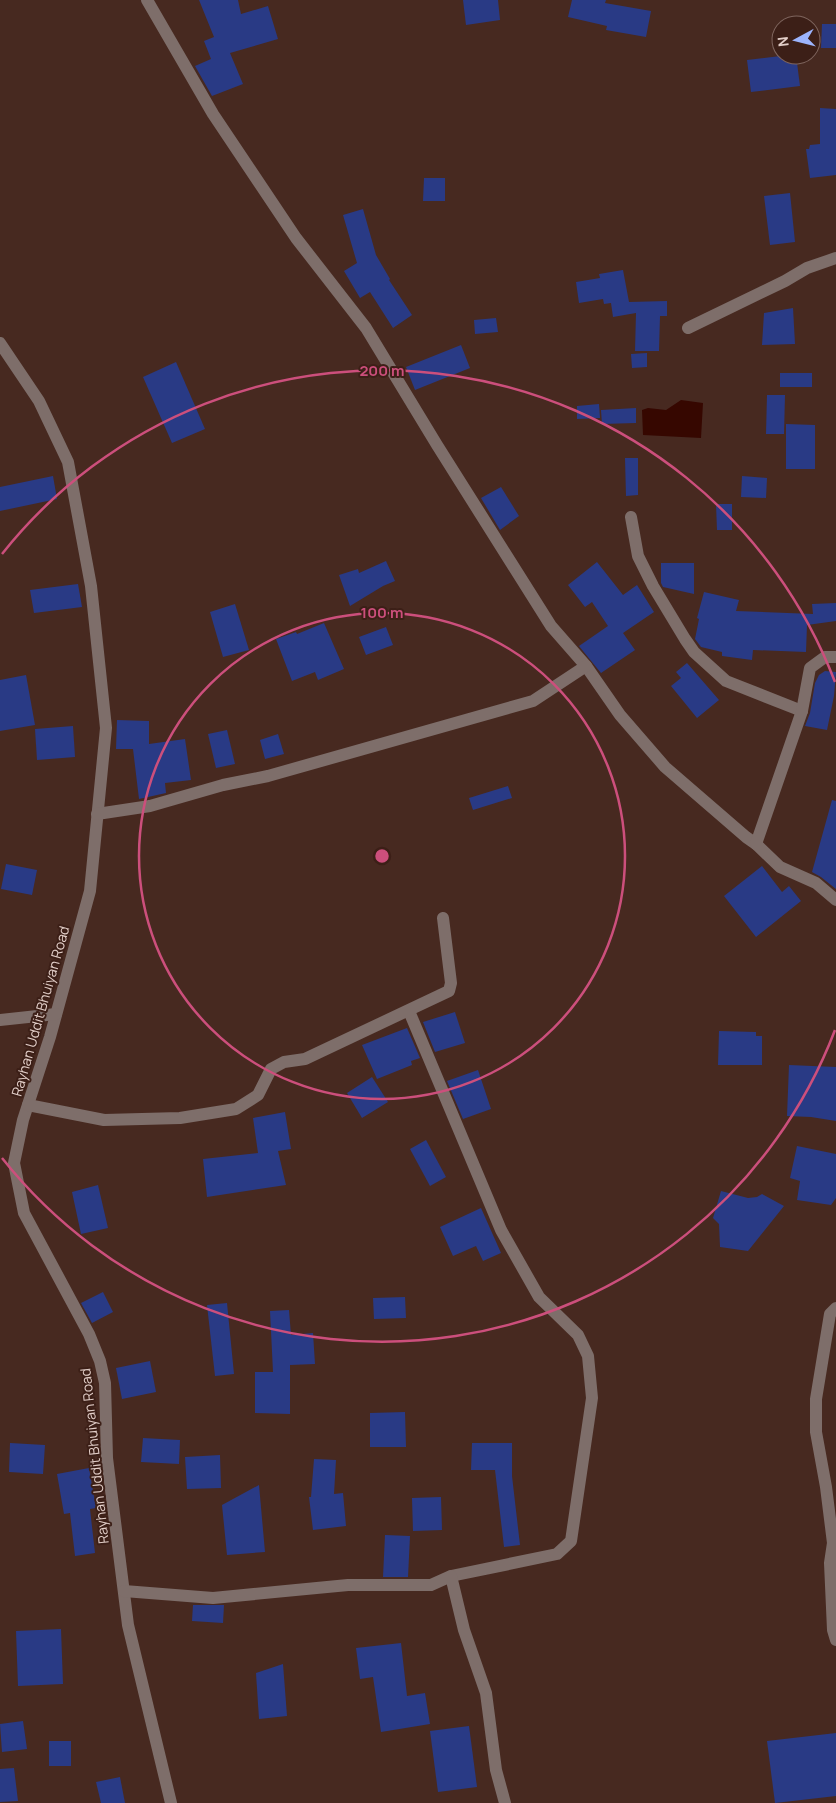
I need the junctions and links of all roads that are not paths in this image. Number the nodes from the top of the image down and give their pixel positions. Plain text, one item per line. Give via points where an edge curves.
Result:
1 (147, 0) edge
2 (836, 258) edge
3 (688, 328) dead end
4 (0, 343) edge
5 (631, 518) dead end
6 (836, 657) edge
7 (584, 668) junction
8 (802, 710) junction
9 (97, 814) junction
10 (756, 844) junction
11 (836, 900) edge
12 (443, 918) dead end
13 (409, 1010) junction
14 (56, 1014) junction
15 (0, 1020) edge
16 (28, 1105) junction
17 (836, 1308) edge
18 (451, 1576) junction
19 (833, 1580) edge
20 (124, 1591) junction
21 (836, 1640) edge
22 (171, 1803) edge
23 (505, 1803) edge

1 - 7 street via 213,114 296,238 366,328 551,626
2 - 3 street via 807,268 785,282
4 - 9 street, Rayhan Uddit Bhuiyan Road via 39,401 68,462 91,586 106,728
5 - 8 street via 638,556 694,652 726,681
6 - 8 street via 825,657 810,668
7 - 9 street via 533,701 268,776 150,806
7 - 10 street via 665,767
8 - 10 street
9 - 14 street, Rayhan Uddit Bhuiyan Road via 90,891
10 - 11 street via 780,867 816,883
12 - 13 street via 451,983 449,991
13 - 16 street via 305,1059 284,1062 271,1069 258,1095 236,1109 180,1118 104,1120
13 - 18 street via 501,1230 539,1297 578,1335 588,1356 592,1398 572,1541 556,1554
14 - 15 street
14 - 16 street, Rayhan Uddit Bhuiyan Road
16 - 20 street, Rayhan Uddit Bhuiyan Road via 14,1163 24,1213 89,1334 100,1361 105,1383 107,1458
17 - 19 street via 830,1314 816,1399 816,1432 833,1543 830,1563
18 - 20 street via 431,1585 348,1585 213,1598
18 - 23 street via 464,1630 486,1693 496,1770
19 - 21 street
20 - 22 street, Rayhan Uddit Bhuiyan Road via 128,1625

